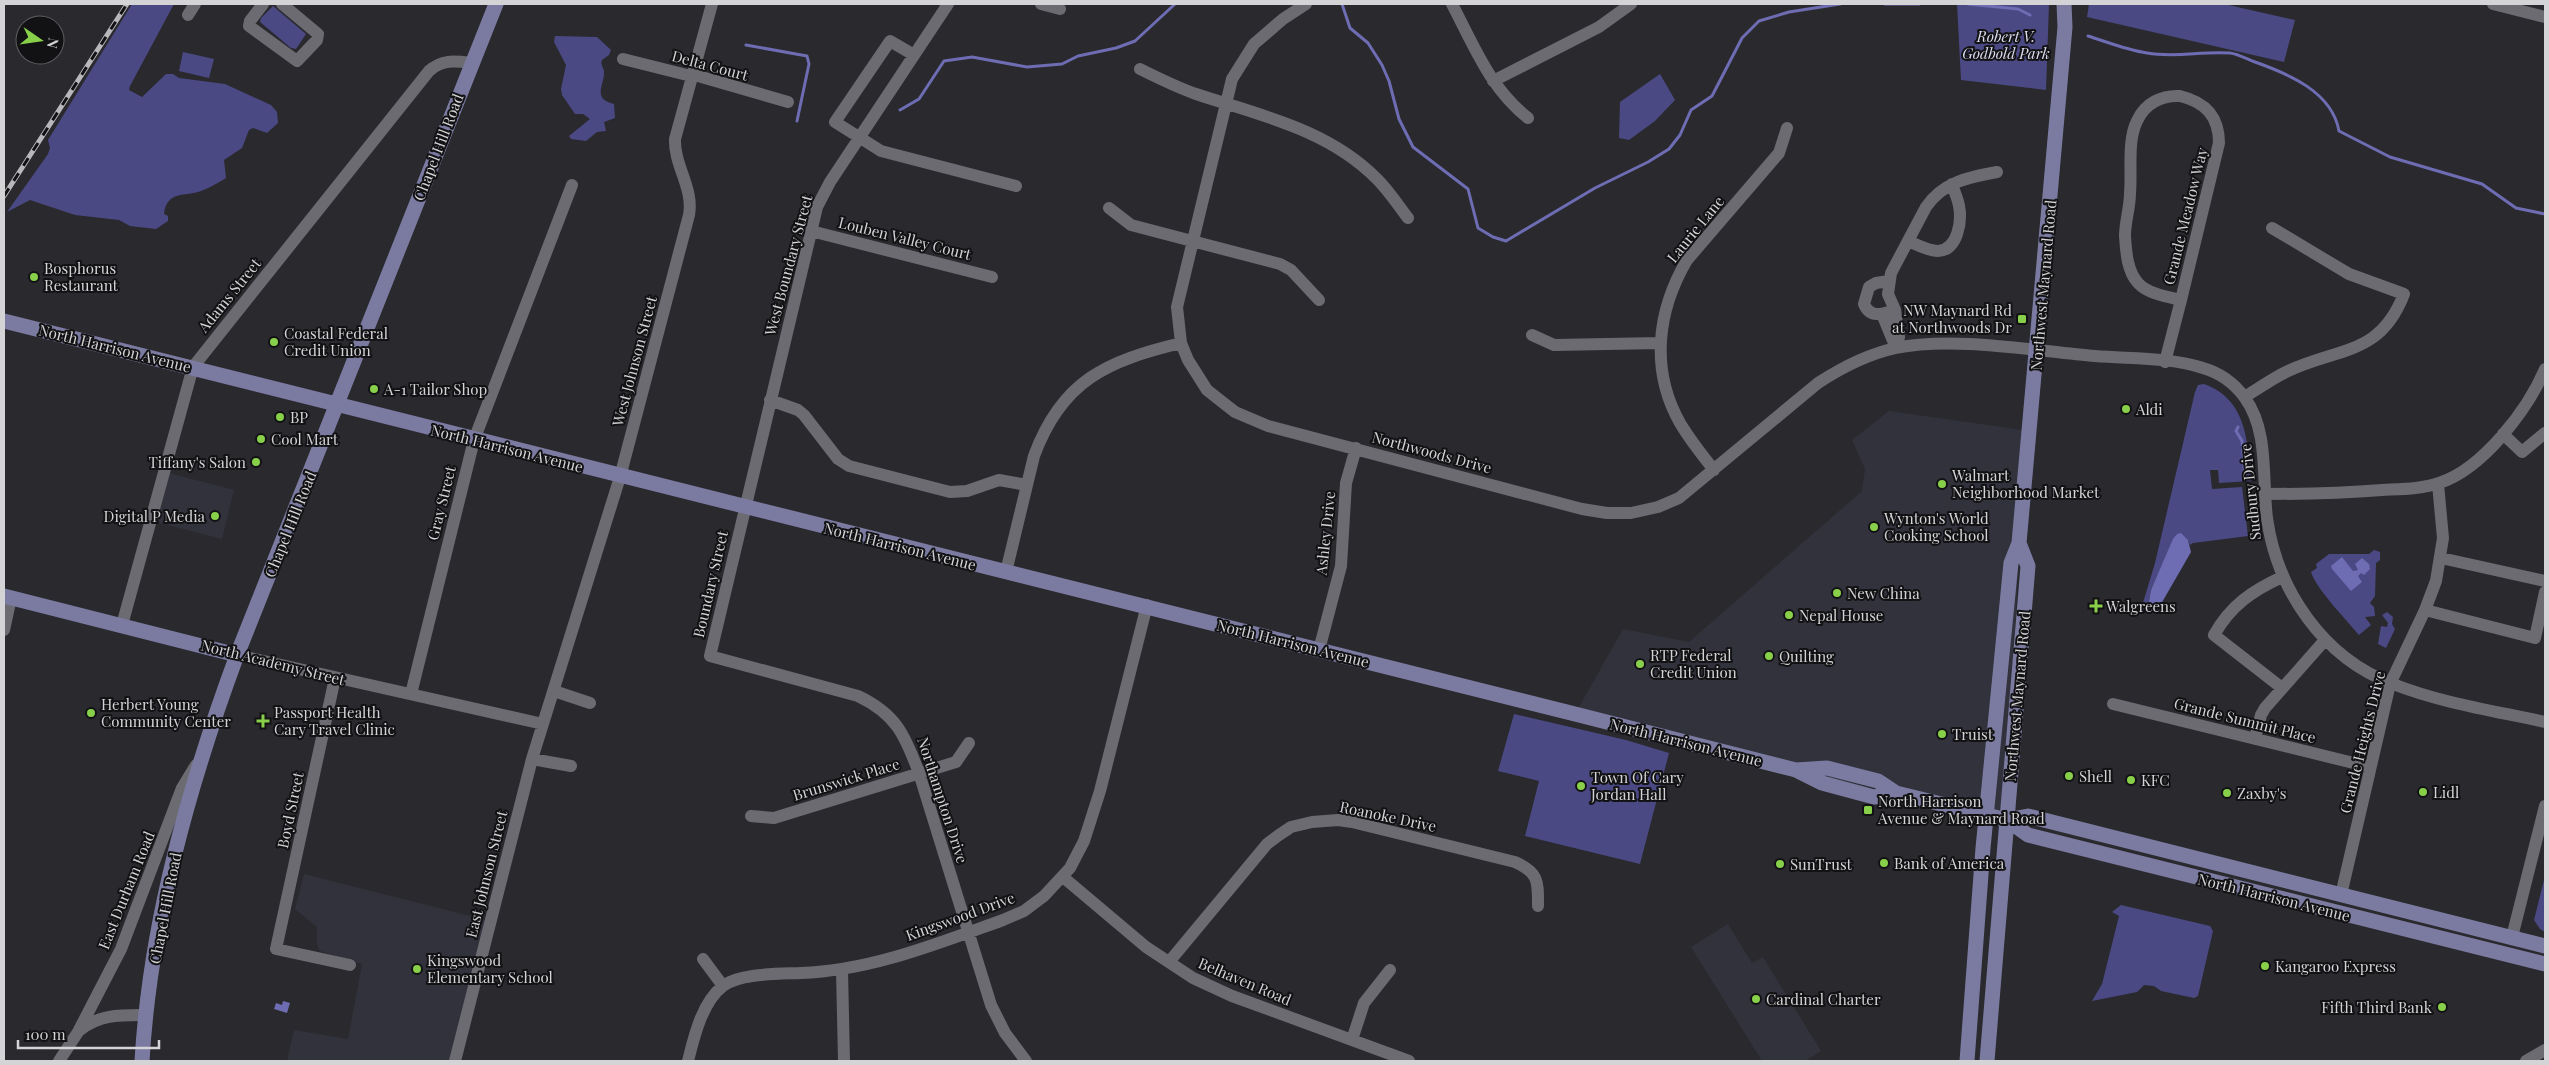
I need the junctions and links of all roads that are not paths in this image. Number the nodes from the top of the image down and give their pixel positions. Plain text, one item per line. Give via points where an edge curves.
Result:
1 (282, 4) edge
2 (496, 4) edge
3 (712, 4) edge
4 (948, 4) edge
5 (1041, 4) edge
6 (1306, 4) edge
7 (1452, 4) edge
8 (1632, 4) edge
9 (2064, 4) edge
10 (2070, 4) edge
11 (2493, 4) edge
12 (259, 5) edge
13 (1060, 9) dead end
14 (2545, 17) edge
15 (2065, 27) junction
16 (914, 55) junction
17 (623, 59) dead end
18 (472, 63) junction
19 (1140, 69) dead end
20 (691, 76) junction
21 (1493, 81) junction
22 (788, 102) dead end
23 (1225, 102) junction
24 (1528, 118) dead end
25 (1787, 128) dead end
26 (859, 140) junction
27 (1997, 172) dead end
28 (1952, 184) junction
29 (572, 186) dead end
30 (1016, 186) dead end
31 (1109, 208) dead end
32 (1408, 218) dead end
33 (2272, 228) dead end
34 (810, 231) junction
35 (1192, 241) junction
36 (1908, 241) junction
37 (992, 277) dead end
38 (1889, 281) junction
39 (1319, 300) dead end
40 (2181, 300) junction
41 (1895, 310) junction
42 (1882, 314) junction
43 (4, 321) edge
44 (1532, 335) dead end
45 (1181, 342) junction
46 (1660, 343) junction
47 (1896, 348) junction
48 (2038, 351) junction
49 (2165, 362) junction
50 (193, 367) junction
51 (2545, 369) edge
52 (2245, 397) junction
53 (770, 400) junction
54 (337, 405) junction
55 (2545, 433) edge
56 (2503, 434) junction
57 (474, 440) junction
58 (1356, 448) junction
59 (1714, 470) junction
60 (620, 476) junction
61 (2438, 484) junction
62 (1027, 485) junction
63 (2264, 494) junction
64 (744, 507) junction
65 (2019, 543) junction
66 (2441, 558) junction
67 (1006, 572) junction
68 (2282, 577) junction
69 (2545, 581) edge
70 (2545, 592) edge
71 (7, 597) edge
72 (1147, 605) junction
73 (2425, 610) junction
74 (122, 625) junction
75 (4, 630) edge
76 (2325, 640) junction
77 (1318, 650) junction
78 (237, 655) junction
79 (722, 659) joint
80 (336, 678) junction
81 (2390, 684) junction
82 (2282, 688) junction
83 (554, 691) junction
84 (411, 694) junction
85 (590, 702) dead end
86 (2113, 704) dead end
87 (2545, 722) edge
88 (543, 724) junction
89 (2255, 739) junction
90 (969, 743) dead end
91 (200, 759) junction
92 (532, 759) junction
93 (572, 766) dead end
94 (2370, 768) junction
95 (919, 773) junction
96 (2545, 812) edge
97 (751, 816) dead end
98 (1988, 816) junction
99 (2007, 820) junction
100 (1063, 877) junction
101 (2341, 895) junction
102 (1538, 906) dead end
103 (968, 933) junction
104 (2512, 937) junction
105 (2545, 946) edge
106 (703, 959) dead end
107 (1169, 962) junction
108 (2545, 964) edge
109 (350, 965) dead end
110 (842, 970) junction
111 (1390, 970) dead end
112 (723, 986) junction
113 (146, 1015) junction
114 (78, 1032) junction
115 (1352, 1040) junction
116 (2545, 1050) edge
117 (59, 1061) edge
118 (142, 1061) edge
119 (455, 1061) edge
120 (688, 1061) edge
121 (844, 1061) edge
122 (1026, 1061) edge
123 (1409, 1061) edge
124 (1967, 1061) edge
125 (1987, 1061) edge
126 (2526, 1061) edge

1 - 12 street via 318,34 317,40 297,61 250,26
2 - 18 main road, Chapel Hill Road
3 - 20 street, West Johnson Street
4 - 16 street, West Boundary Street
5 - 13 street
6 - 23 street, Northwoods Drive via 1282,19 1254,44 1238,66
7 - 21 street
8 - 21 street via 1599,27
9 - 15 main road, Northwest Maynard Road
10 - 15 main road, Northwest Maynard Road
11 - 14 street
15 - 48 main road, Northwest Maynard Road
16 - 26 street, West Boundary Street
16 - 26 street via 890,41 835,122
17 - 20 street, Delta Court
18 - 50 street, Adams Street via 442,62 429,71
18 - 54 main road, Chapel Hill Road
19 - 23 street via 1194,93
20 - 22 street, Delta Court
20 - 60 street, West Johnson Street via 675,143 688,188 690,212
21 - 24 street via 1505,98
23 - 32 street via 1294,126 1344,153 1377,180
23 - 35 street, Northwoods Drive
25 - 46 street, Laurie Lane via 1779,153 1687,260 1663,314
26 - 30 street via 881,152
26 - 34 street, West Boundary Street via 823,194
27 - 28 street via 1964,178
28 - 36 street via 1932,198
28 - 36 street via 1959,207 1954,241 1941,251
29 - 57 street, Gray Street
31 - 35 street via 1131,226
33 - 52 street via 2349,274 2404,294 2391,323 2367,342 2289,371
34 - 37 street, Louben Valley Court
34 - 53 street, West Boundary Street
35 - 39 street via 1280,264 1291,270
35 - 45 street, Northwoods Drive via 1178,307
36 - 38 street
38 - 41 street via 1888,294
38 - 42 street via 1869,287 1864,298 1866,309
40 - 40 street, Grande Meadow Way via 2218,154 2219,134 2214,117 2202,104 2193,99 2172,96 2150,104 2136,122 2125,235 2128,260 2138,283 2150,291
40 - 49 street, Grande Meadow Way
41 - 42 street
41 - 47 street via 1899,337
42 - 47 street
43 - 50 main road, North Harrison Avenue
44 - 46 street via 1554,344
45 - 58 street, Northwoods Drive via 1196,375 1207,390 1235,412 1268,426
45 - 62 street via 1117,362 1077,388 1047,427 1034,456
46 - 59 street, Laurie Lane via 1665,387 1674,412
47 - 48 street, Northwoods Drive via 1953,344
47 - 59 street, Northwoods Drive via 1842,368 1818,383
48 - 49 street, Sudbury Drive
48 - 65 main road, Northwest Maynard Road
49 - 52 street, Sudbury Drive via 2215,372
50 - 54 main road, North Harrison Avenue
50 - 74 street, Adams Street
51 - 56 street via 2536,390
52 - 63 street, Sudbury Drive via 2259,430
53 - 62 street via 804,415 838,459 849,466 950,492 967,491 999,480
53 - 64 street, West Boundary Street
54 - 57 main road, North Harrison Avenue
54 - 78 main road, Chapel Hill Road
55 - 56 street via 2522,452
56 - 61 street via 2474,463
57 - 60 main road, North Harrison Avenue
57 - 84 street, Gray Street
58 - 59 street, Northwoods Drive via 1607,513 1640,511 1668,503
58 - 77 street, Ashley Drive via 1346,482 1341,566
60 - 64 main road, North Harrison Avenue
60 - 83 street, West Johnson Street
61 - 63 street via 2406,489
61 - 66 street, Grande Heights Drive via 2443,520
62 - 67 street
63 - 68 street, Sudbury Drive via 2273,548
64 - 67 main road, North Harrison Avenue
64 - 79 street, Boundary Street via 710,656
65 - 98 main road, Northwest Maynard Road via 2011,562
65 - 99 main road, Northwest Maynard Road via 2028,566
66 - 69 street
66 - 73 street, Grande Heights Drive
67 - 72 main road, North Harrison Avenue
68 - 76 street, Sudbury Drive via 2301,610
68 - 82 street via 2251,592 2214,635
70 - 73 street via 2535,638
71 - 74 main road, North Academy Street
71 - 75 street
72 - 77 main road, North Harrison Avenue
72 - 100 street, Kingswood Drive via 1091,823 1076,858
73 - 81 street, Grande Heights Drive
74 - 78 main road, North Academy Street
76 - 81 street, Sudbury Drive via 2358,666
76 - 82 street
77 - 98 main road, North Harrison Avenue via 1796,770 1827,768 1878,781 1896,793
78 - 80 street, North Academy Street
78 - 91 main road, Chapel Hill Road
79 - 95 street, Northampton Drive via 840,690 870,702 898,726
80 - 84 street, North Academy Street
80 - 109 street, Boyd Street via 276,949
81 - 87 street, Sudbury Drive
81 - 94 street, Grande Heights Drive
82 - 89 street via 2261,715
83 - 85 street
83 - 88 street, West Johnson Street
84 - 88 street, North Academy Street
86 - 89 street, Grande Summit Place
88 - 92 street, East Johnson Street
89 - 94 street, Grande Summit Place
90 - 95 street, Brunswick Place via 956,762
91 - 113 main road, Chapel Hill Road via 169,882
91 - 114 street, East Durham Road via 182,788 121,949
92 - 93 street
92 - 119 street, East Johnson Street
94 - 101 street, Grande Heights Drive
95 - 97 street, Brunswick Place via 774,818
95 - 103 street, Northampton Drive
96 - 104 street
98 - 99 main road, North Harrison Avenue
98 - 124 main road, Northwest Maynard Road
99 - 101 main road, North Harrison Avenue via 2028,816
99 - 108 main road, North Harrison Avenue via 2028,835
99 - 125 main road, Northwest Maynard Road
100 - 103 street, Kingswood Drive via 1024,911
100 - 107 street, Belhaven Road via 1123,929
101 - 104 main road, North Harrison Avenue
102 - 107 street, Roanoke Drive via 1535,875 1515,862 1352,822 1312,822 1291,828 1267,844
103 - 110 street, Kingswood Drive
103 - 122 street, Northampton Drive via 997,1020
104 - 105 main road, North Harrison Avenue
106 - 112 street
107 - 115 street, Belhaven Road via 1193,978 1232,996
110 - 112 street, Kingswood Drive via 753,976
110 - 121 street
111 - 115 street via 1364,1003
112 - 120 street via 706,1010
113 - 114 street, East Durham Road via 108,1016 92,1021
113 - 118 main road, Chapel Hill Road
114 - 117 street, East Durham Road
115 - 123 street, Belhaven Road
116 - 126 street

